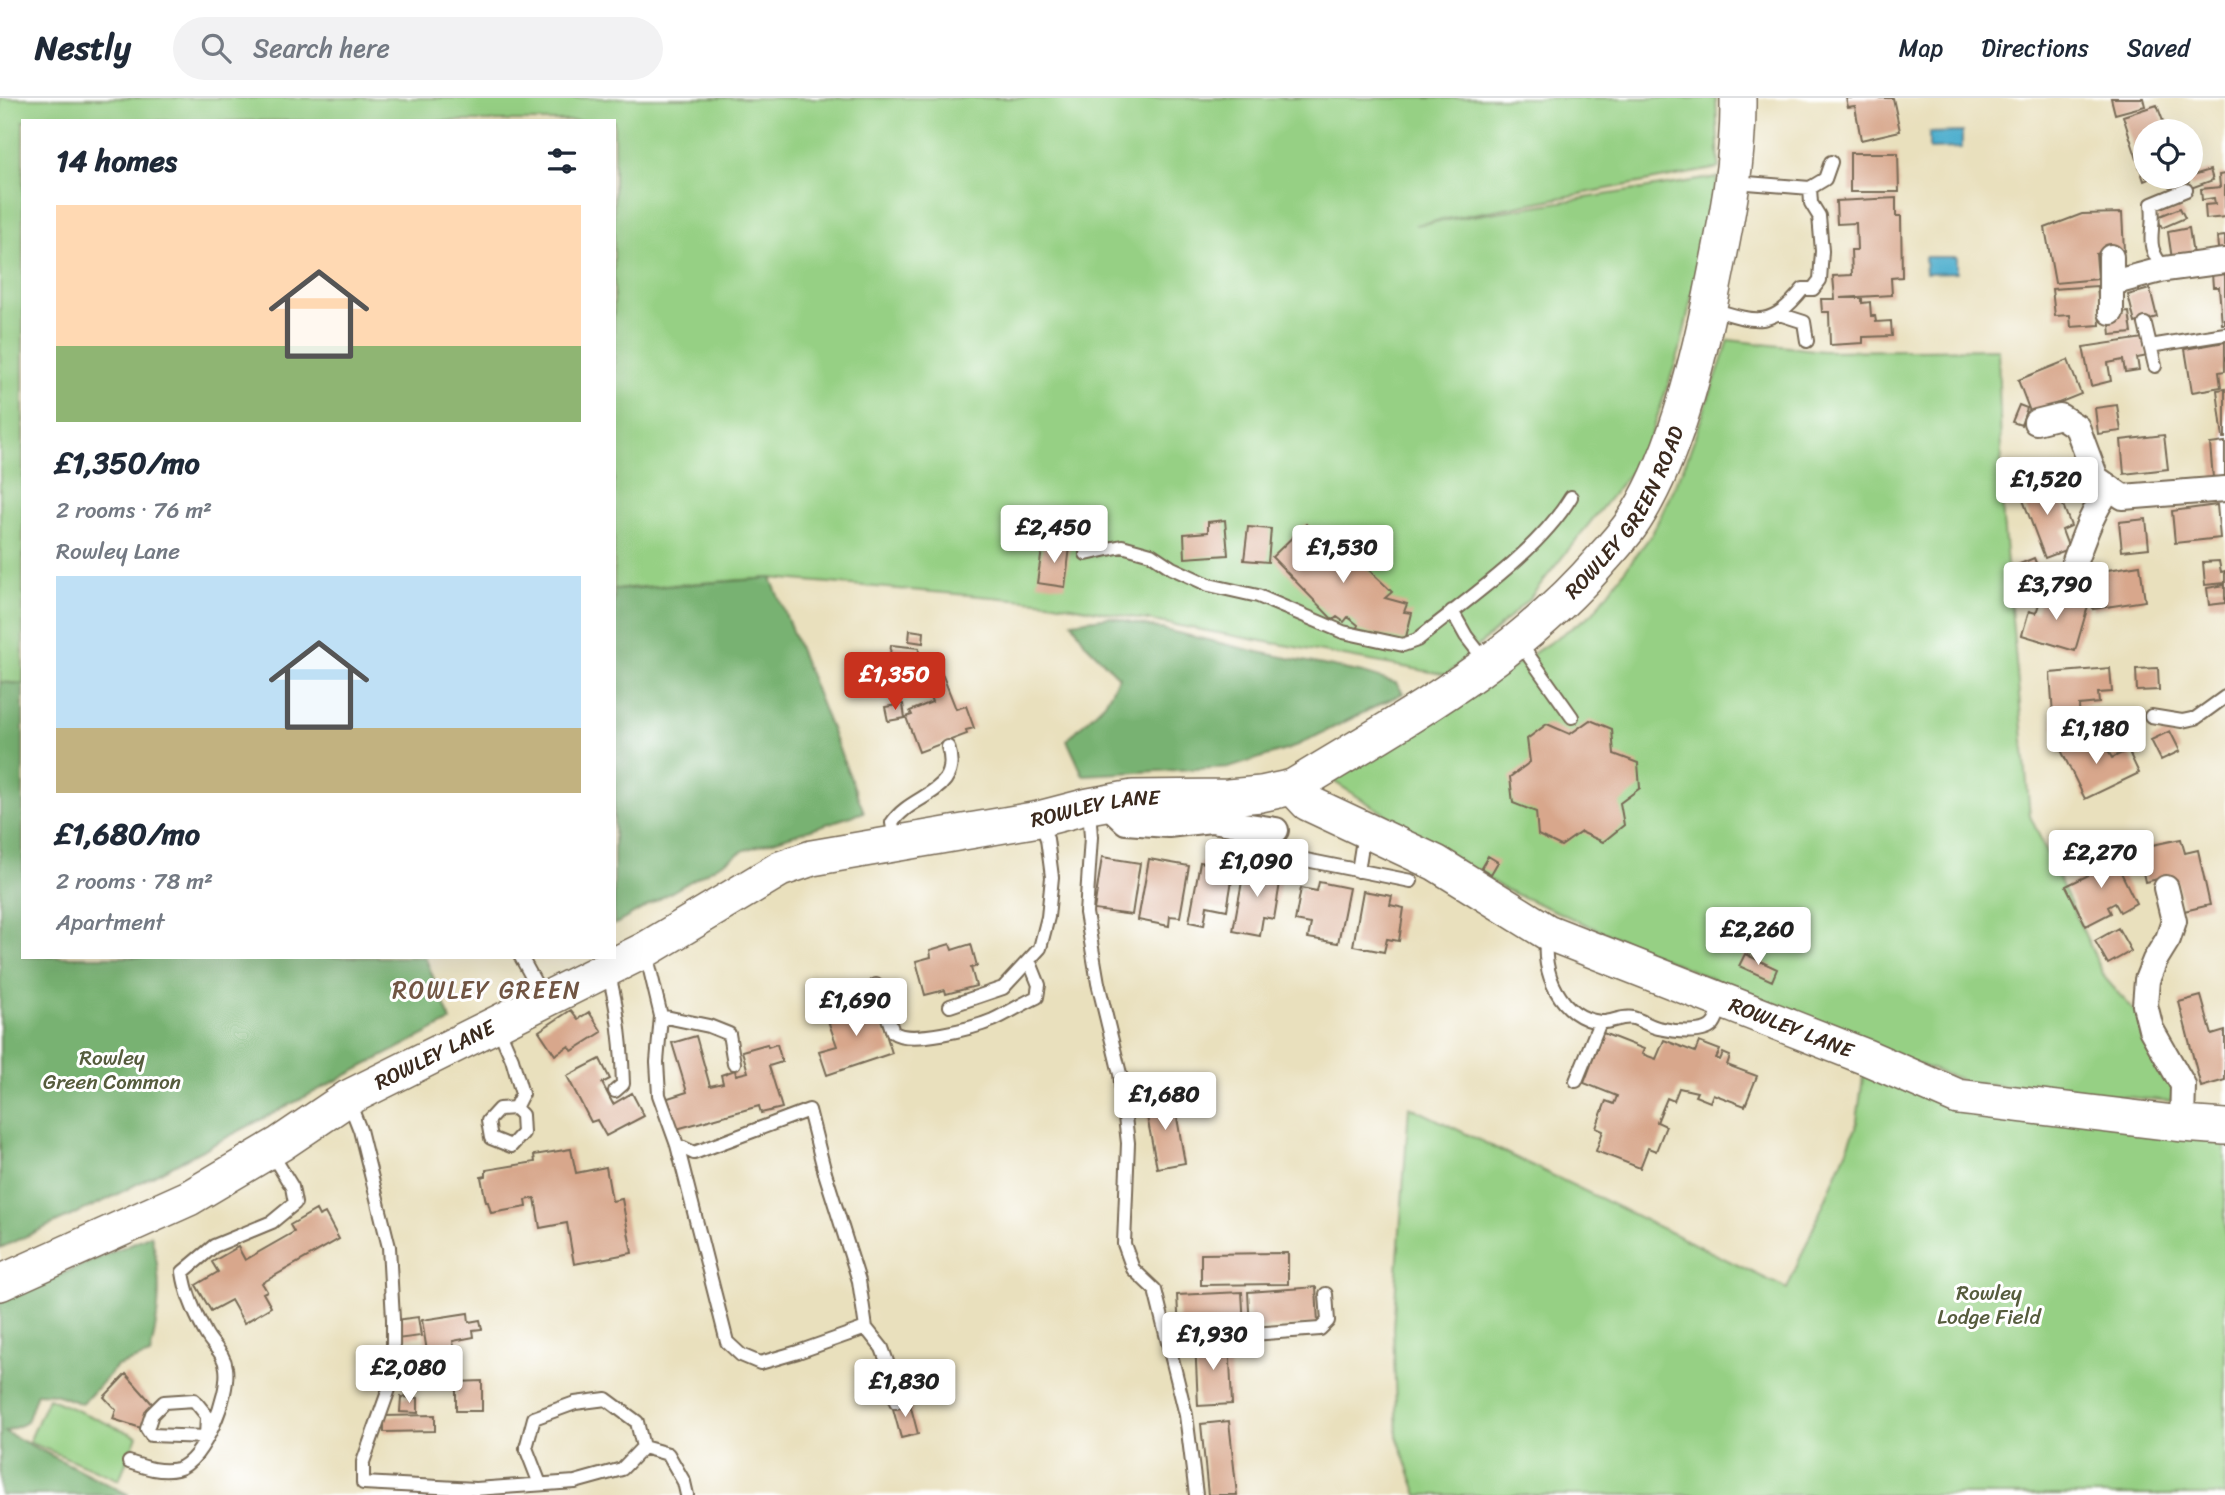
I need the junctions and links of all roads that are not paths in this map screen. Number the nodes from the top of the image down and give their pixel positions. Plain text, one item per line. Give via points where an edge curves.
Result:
1 (1738, 98) edge
2 (1831, 162) dead end
3 (1732, 182) junction
4 (1810, 188) junction
5 (2186, 190) dead end
6 (2111, 257) dead end
7 (2225, 261) edge
8 (2165, 269) junction
9 (2112, 283) junction
10 (1709, 307) junction
11 (2111, 312) dead end
12 (1779, 314) junction
13 (2145, 324) dead end
14 (2225, 334) edge
15 (1807, 341) dead end
16 (2150, 346) junction
17 (2155, 366) dead end
18 (2036, 422) dead end
19 (2110, 488) junction
20 (2225, 489) edge
21 (1571, 498) dead end
22 (1086, 554) dead end
23 (2066, 584) dead end
24 (1452, 611) junction
25 (1518, 642) junction
26 (1488, 664) junction
27 (2225, 697) edge
28 (2151, 716) dead end
29 (1572, 717) dead end
30 (948, 747) dead end
31 (1293, 787) junction
32 (1097, 804) junction
33 (1039, 818) junction
34 (1364, 829) junction
35 (1276, 830) dead end
36 (896, 844) junction
37 (1300, 859) dead end
38 (1358, 871) junction
39 (1411, 881) dead end
40 (2166, 888) dead end
41 (1548, 933) junction
42 (645, 950) junction
43 (522, 959) edge
44 (1029, 960) junction
45 (607, 969) junction
46 (876, 985) dead end
47 (545, 1000) junction
48 (1722, 1001) junction
49 (950, 1006) dead end
50 (661, 1016) junction
51 (1600, 1022) junction
52 (496, 1024) junction
53 (734, 1063) dead end
54 (1576, 1081) dead end
55 (615, 1091) dead end
56 (348, 1098) junction
57 (514, 1108) dead end
58 (2182, 1124) junction
59 (2225, 1127) edge
60 (677, 1145) junction
61 (269, 1150) junction
62 (0, 1283) edge
63 (1326, 1294) dead end
64 (866, 1328) junction
65 (1169, 1340) junction
66 (897, 1402) dead end
67 (206, 1437) junction
68 (643, 1447) junction
69 (130, 1462) dead end
70 (540, 1484) junction
71 (687, 1495) edge
72 (1196, 1495) edge

1 - 3 street, ROWLEY GREEN ROAD
2 - 4 lane via 1825,179
3 - 4 lane
3 - 10 street, ROWLEY GREEN ROAD
4 - 12 lane via 1811,203 1819,216 1820,280 1813,289 1803,289
5 - 8 lane via 2152,204 2150,240 2154,257
6 - 9 street
7 - 8 street
8 - 9 street
9 - 11 street
10 - 12 lane via 1743,318 1772,319
10 - 25 street, ROWLEY GREEN ROAD via 1683,406 1646,498 1630,526 1591,572
12 - 15 lane via 1804,322
13 - 16 lane
14 - 16 lane
16 - 17 lane
18 - 19 street via 2060,416 2077,427 2096,478
19 - 20 street via 2123,496
19 - 23 street via 2088,524
21 - 24 lane via 1544,534
22 - 24 lane via 1122,547 1152,554 1209,585 1258,596 1343,632 1383,642 1403,645 1417,640
24 - 26 lane
25 - 26 street, ROWLEY GREEN ROAD
25 - 29 lane
26 - 31 street, ROWLEY GREEN ROAD
27 - 28 lane via 2189,720
30 - 36 lane via 952,761 949,776 926,797 899,812 892,823
31 - 32 street, ROWLEY LANE via 1228,797 1133,798
31 - 34 street, ROWLEY LANE via 1308,803
32 - 33 street, ROWLEY LANE
32 - 35 street via 1126,822 1168,825 1211,820
32 - 65 lane via 1086,913 1120,1074 1128,1143 1124,1244 1133,1269 1156,1290
33 - 36 street, ROWLEY LANE
33 - 44 lane via 1052,877 1040,948
34 - 38 lane
34 - 41 street, ROWLEY LANE via 1436,863
36 - 42 street, ROWLEY LANE via 812,858 780,869
37 - 38 lane
38 - 39 lane
40 - 58 street via 2174,921 2147,980 2145,1005 2151,1030 2183,1085
41 - 48 street, ROWLEY LANE
41 - 51 lane via 1545,963 1550,979 1565,1004 1582,1017
42 - 45 street, ROWLEY LANE
42 - 50 lane
43 - 47 lane
44 - 46 lane via 1039,985 1037,997 991,1021 932,1035 902,1037 893,1032
44 - 49 lane via 1003,988
45 - 47 street, ROWLEY LANE
45 - 55 lane via 622,1051 624,1084
47 - 52 street, ROWLEY LANE
48 - 51 lane via 1707,1030 1656,1028 1630,1017
48 - 58 street, ROWLEY LANE via 1958,1097
50 - 53 lane via 729,1034
50 - 60 lane via 659,1095
51 - 54 lane
52 - 56 street, ROWLEY LANE
52 - 57 lane via 522,1094
56 - 61 street, ROWLEY LANE
56 - 70 lane via 389,1247 393,1319 393,1378 363,1462 363,1483 476,1489
58 - 59 street, ROWLEY LANE
60 - 64 lane via 727,1342 760,1363
60 - 64 lane via 694,1153 809,1110 859,1281
61 - 62 street, ROWLEY LANE via 189,1198
61 - 67 lane via 292,1187 295,1203 272,1222 214,1246 183,1272 206,1335 221,1351 227,1369 224,1398
63 - 65 lane via 1328,1321 1320,1329
64 - 66 lane via 882,1348
65 - 72 lane via 1186,1415
67 - 67 lane via 207,1416 194,1400 164,1402 152,1414 147,1429 151,1435
67 - 69 lane via 195,1456 177,1469 150,1469
68 - 70 lane via 622,1469 575,1482
68 - 70 lane via 636,1422 606,1399 575,1403 534,1418 526,1448
68 - 71 lane via 668,1454

